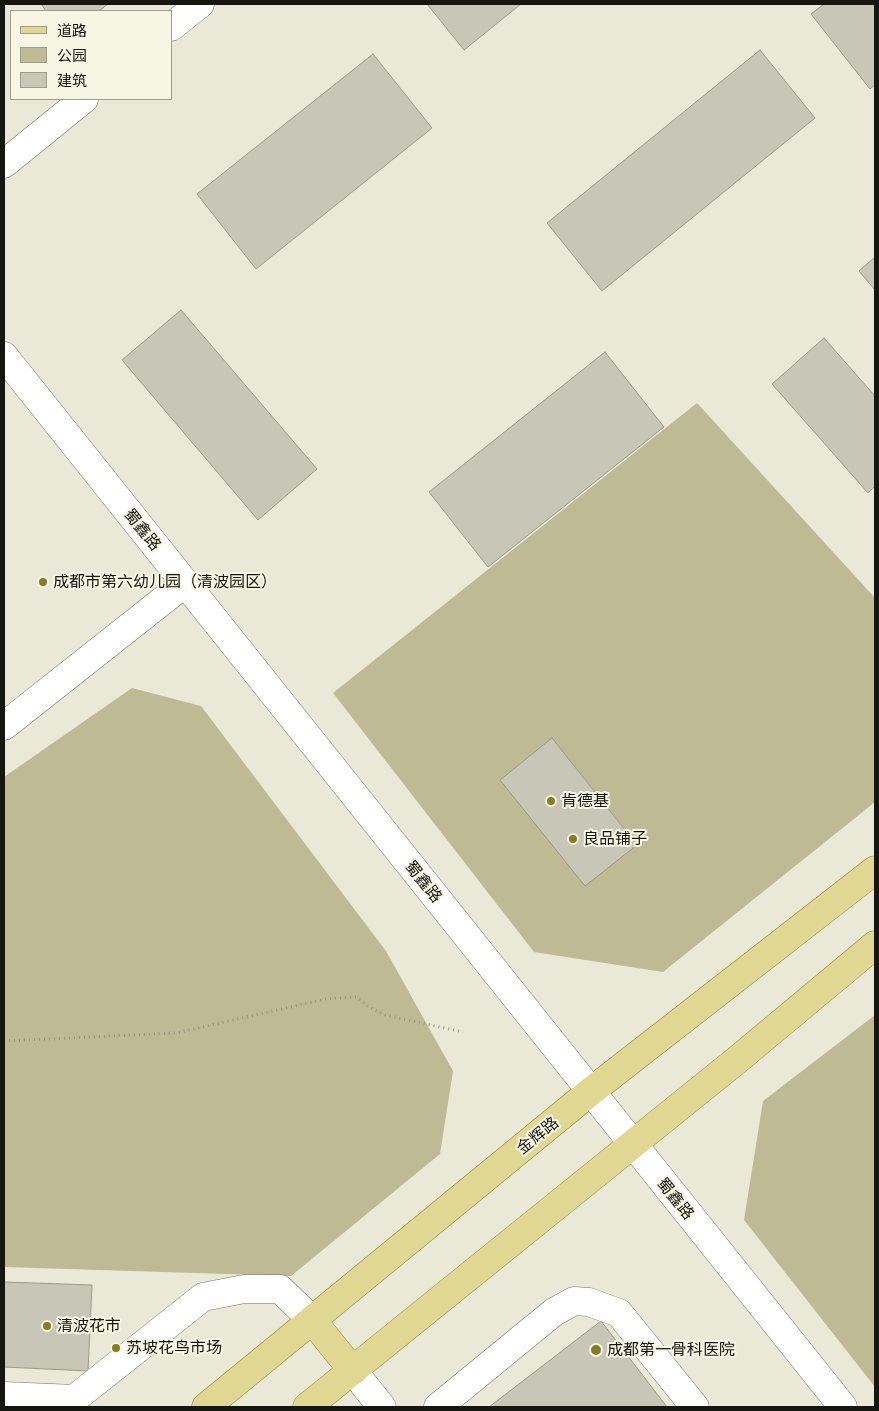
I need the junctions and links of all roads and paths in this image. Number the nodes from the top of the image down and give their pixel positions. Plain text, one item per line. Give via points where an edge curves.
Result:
1 (200, 4) edge
2 (172, 26) edge
3 (83, 100) edge
4 (4, 164) edge
5 (4, 356) edge
6 (185, 583) junction
7 (4, 726) edge
8 (875, 870) edge
9 (875, 945) edge
10 (463, 1032) dead end
11 (4, 1041) edge
12 (590, 1092) junction
13 (632, 1145) junction
14 (312, 1320) junction
15 (353, 1371) junction
16 (4, 1396) edge
17 (69, 1403) edge
18 (321, 1403) edge
19 (206, 1407) edge
20 (382, 1407) edge
21 (438, 1407) edge
22 (695, 1407) edge
23 (843, 1407) edge

1 - 2 street
3 - 4 street
5 - 6 street, 蜀鑫路
6 - 7 street
6 - 12 street, 蜀鑫路
8 - 12 main road, 金辉路
9 - 13 main road
10 - 11 path via 385,1015 356,997 326,999 176,1033
12 - 13 street, 蜀鑫路
12 - 14 main road, 金辉路
13 - 15 main road
13 - 23 street, 蜀鑫路
14 - 15 main road
14 - 17 street via 280,1289 244,1289 203,1297
14 - 19 main road, 金辉路
15 - 18 main road
15 - 20 street
16 - 17 street
21 - 22 street via 554,1312 574,1302 589,1302 619,1313

